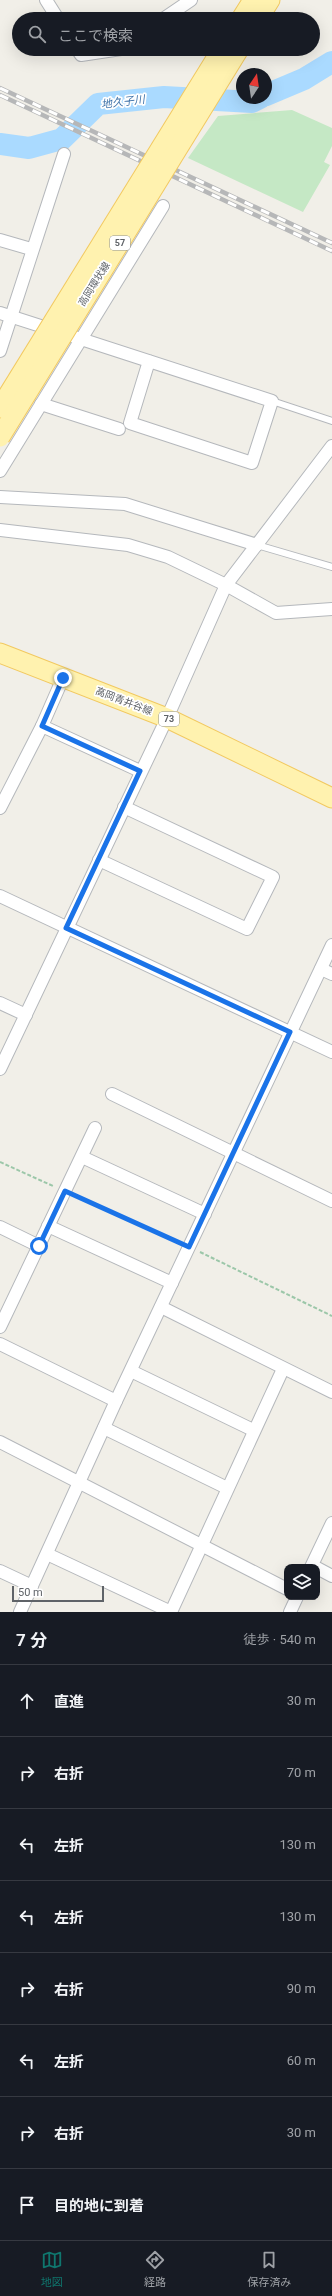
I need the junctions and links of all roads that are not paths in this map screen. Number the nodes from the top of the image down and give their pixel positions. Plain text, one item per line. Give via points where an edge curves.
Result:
1 (46, 0) edge
2 (191, 0) edge
3 (252, 0) edge
4 (270, 0) edge
5 (54, 12) edge
6 (173, 12) edge
7 (245, 12) edge
8 (262, 12) edge
9 (218, 56) edge
10 (235, 56) edge
11 (64, 154) dead end
12 (163, 206) dead end
13 (0, 240) edge
14 (31, 249) junction
15 (5, 314) edge
16 (81, 339) junction
17 (0, 351) edge
18 (149, 361) junction
19 (272, 401) junction
20 (40, 404) junction
21 (0, 408) edge
22 (332, 420) edge
23 (119, 429) dead end
24 (0, 437) edge
25 (332, 446) edge
26 (0, 471) edge
27 (0, 497) edge
28 (0, 530) edge
29 (257, 545) junction
30 (332, 567) edge
31 (226, 585) junction
32 (332, 609) edge
33 (0, 653) edge
34 (63, 678) junction
35 (167, 718) junction
36 (42, 726) junction
37 (140, 771) junction
38 (332, 798) edge
39 (124, 806) junction
40 (0, 808) edge
41 (99, 860) junction
42 (0, 896) edge
43 (66, 928) junction
44 (332, 945) edge
45 (326, 971) edge
46 (0, 1003) edge
47 (26, 1015) junction
48 (290, 1032) junction
49 (332, 1052) edge
50 (0, 1069) edge
51 (112, 1094) dead end
52 (96, 1128) dead end
53 (234, 1152) junction
54 (82, 1157) junction
55 (332, 1201) edge
56 (205, 1214) junction
57 (48, 1226) junction
58 (0, 1227) edge
59 (39, 1246) junction
60 (172, 1283) junction
61 (5, 1305) edge
62 (161, 1308) junction
63 (0, 1327) edge
64 (0, 1344) edge
65 (283, 1369) junction
66 (131, 1371) junction
67 (332, 1392) edge
68 (116, 1401) junction
69 (104, 1428) junction
70 (254, 1430) junction
71 (0, 1442) edge
72 (79, 1484) junction
73 (227, 1488) junction
74 (332, 1523) edge
75 (202, 1546) junction
76 (47, 1554) junction
77 (314, 1564) edge
78 (320, 1570) edge
79 (0, 1571) edge
80 (332, 1576) edge
81 (32, 1586) junction
82 (284, 1587) edge
83 (296, 1600) edge
84 (20, 1612) edge
85 (171, 1612) edge
86 (290, 1612) edge

1 - 5 street
2 - 6 street
3 - 7 main road
4 - 8 main road
9 - 21 main road, 高岡環状線 / 57, bridge
10 - 24 main road, 高岡環状線 / 57, bridge
11 - 14 street
12 - 16 street
13 - 14 street
14 - 15 street
15 - 16 street
15 - 17 street
16 - 18 street
16 - 20 street
18 - 19 street
18 - 19 street via 130,424 252,463
19 - 22 lane
20 - 23 street
20 - 26 street
25 - 29 street
27 - 29 street via 125,504
28 - 31 street via 128,545 168,557
29 - 30 lane
29 - 31 street
31 - 32 street via 276,613
31 - 35 street
33 - 34 main road, 高岡青井谷線 / 73
34 - 35 main road, 高岡青井谷線 / 73
34 - 36 street
35 - 37 street
35 - 38 main road, 高岡青井谷線 / 73
36 - 37 street
36 - 40 street
37 - 39 street
39 - 41 street
39 - 41 street via 273,877 247,929
41 - 43 street
42 - 43 street
43 - 47 street
43 - 48 street
44 - 45 street
45 - 48 street
46 - 47 street
47 - 50 street
48 - 49 street
48 - 53 street
51 - 53 street
52 - 54 street
53 - 55 street
53 - 56 street
54 - 56 street
54 - 57 street
56 - 60 street
57 - 59 street
57 - 60 street
58 - 59 street
59 - 61 street
60 - 62 street
61 - 63 street
62 - 65 street
62 - 66 street
64 - 68 street
65 - 67 street
65 - 70 street
66 - 68 street
66 - 70 street
68 - 69 street
69 - 72 street
69 - 73 street
70 - 73 street
71 - 72 street
72 - 75 street
72 - 76 street
73 - 75 street
74 - 77 street
75 - 82 street
75 - 85 street
76 - 81 street
76 - 85 street
78 - 80 street
79 - 81 street
81 - 84 street
83 - 86 street

